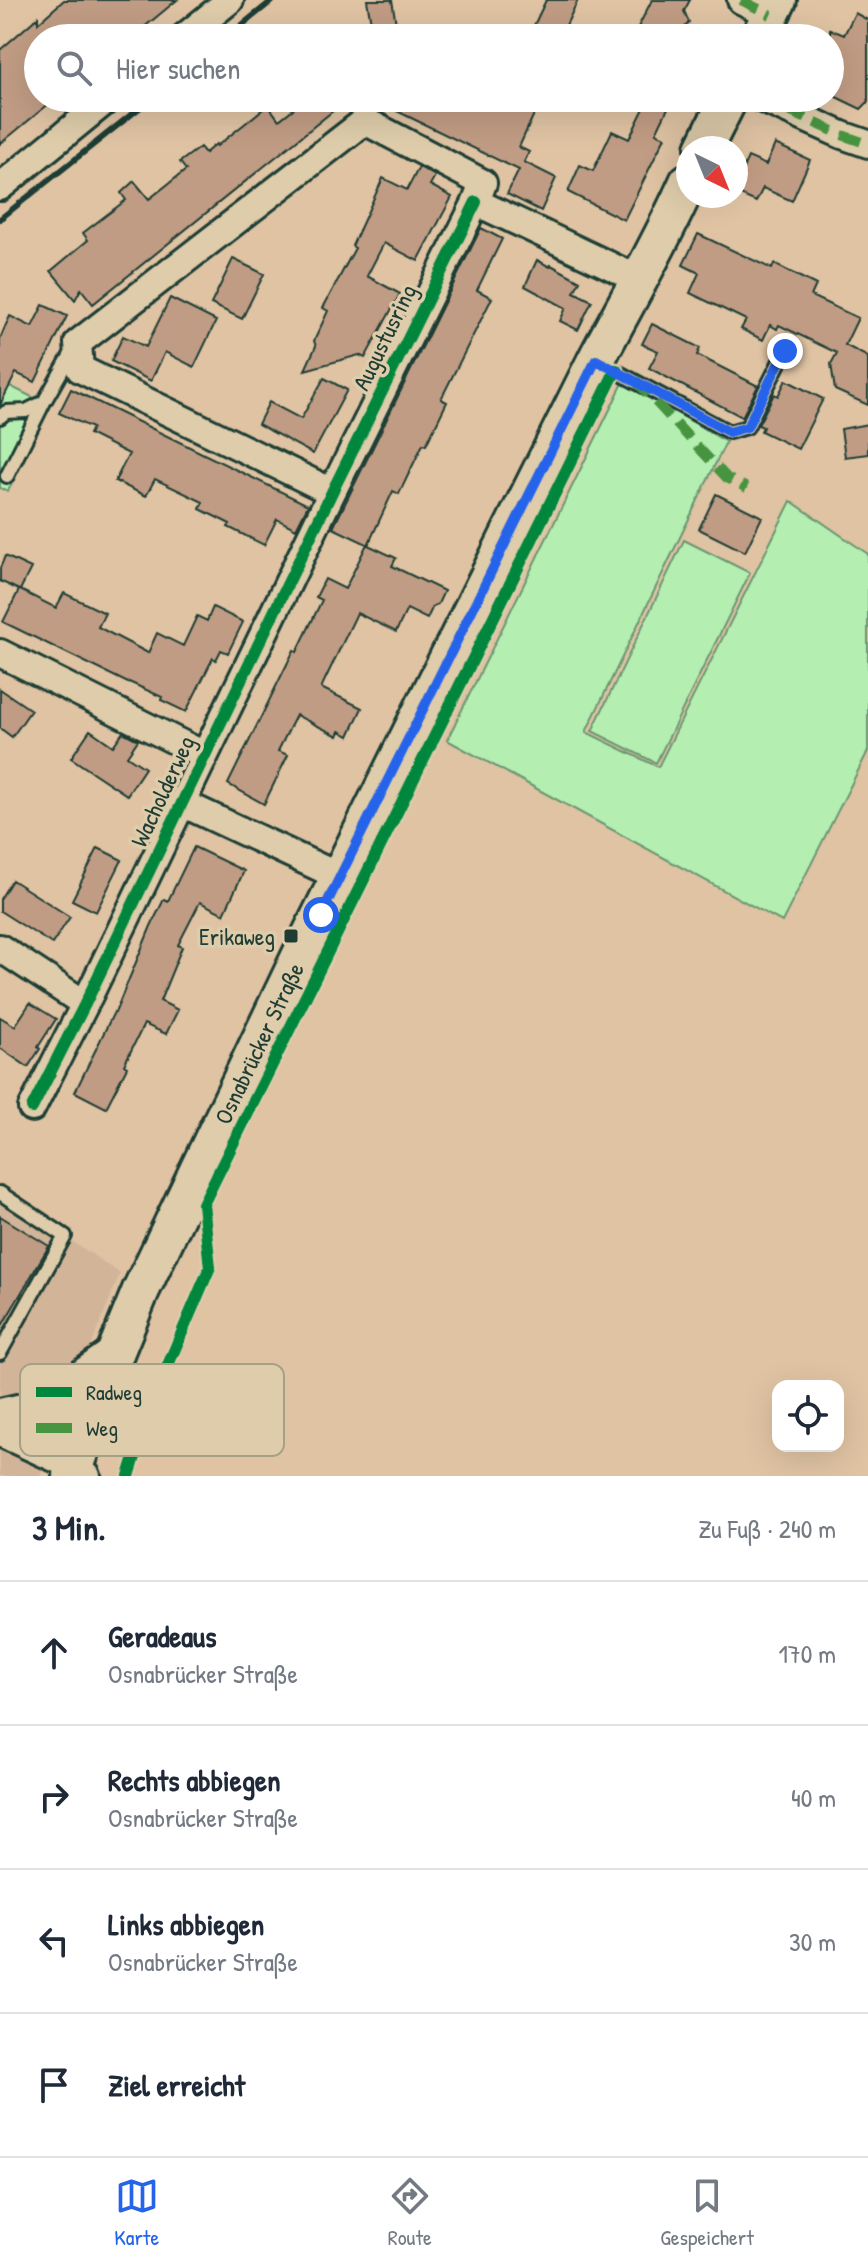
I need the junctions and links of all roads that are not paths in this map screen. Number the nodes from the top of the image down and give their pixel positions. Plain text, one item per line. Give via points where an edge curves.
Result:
1 (230, 0) edge
2 (200, 24) edge
3 (92, 112) edge
4 (722, 112) edge
5 (791, 112) edge
6 (710, 136) edge
7 (868, 144) edge
8 (0, 187) edge
9 (476, 202) junction
10 (676, 208) edge
11 (638, 279) junction
12 (78, 343) junction
13 (785, 351) dead end
14 (596, 360) junction
15 (44, 402) junction
16 (0, 417) edge
17 (7, 476) dead end
18 (332, 492) junction
19 (0, 653) edge
20 (204, 755) junction
21 (182, 803) junction
22 (340, 877) junction
23 (0, 948) edge
24 (85, 1004) junction
25 (32, 1108) dead end
26 (0, 1193) edge
27 (0, 1353) edge
28 (114, 1356) junction
29 (103, 1364) edge
30 (112, 1364) edge
31 (20, 1413) edge
32 (0, 1417) edge
33 (0, 1433) edge
34 (20, 1443) edge
35 (45, 1456) edge
36 (78, 1473) edge

1 - 2 street
3 - 8 street
4 - 6 main road
5 - 7 street
9 - 11 street
9 - 12 street via 483,183 365,121
9 - 18 street, Augustusring
10 - 11 main road, Osnabrücker Straße
11 - 14 main road, Osnabrücker Straße
12 - 15 lane
12 - 18 street via 80,369
13 - 14 lane via 747,427 729,432
14 - 22 main road, Osnabrücker Straße
15 - 16 lane
15 - 17 lane
18 - 20 street, Wacholderweg
19 - 20 street
20 - 21 street, Wacholderweg
21 - 22 street
21 - 24 street, Wacholderweg
22 - 28 main road, Osnabrücker Straße
23 - 24 street
24 - 25 street, Wacholderweg
26 - 27 lane via 65,1236
28 - 29 main road
28 - 30 main road, Osnabrücker Straße
31 - 32 main road
33 - 34 street
35 - 36 street

